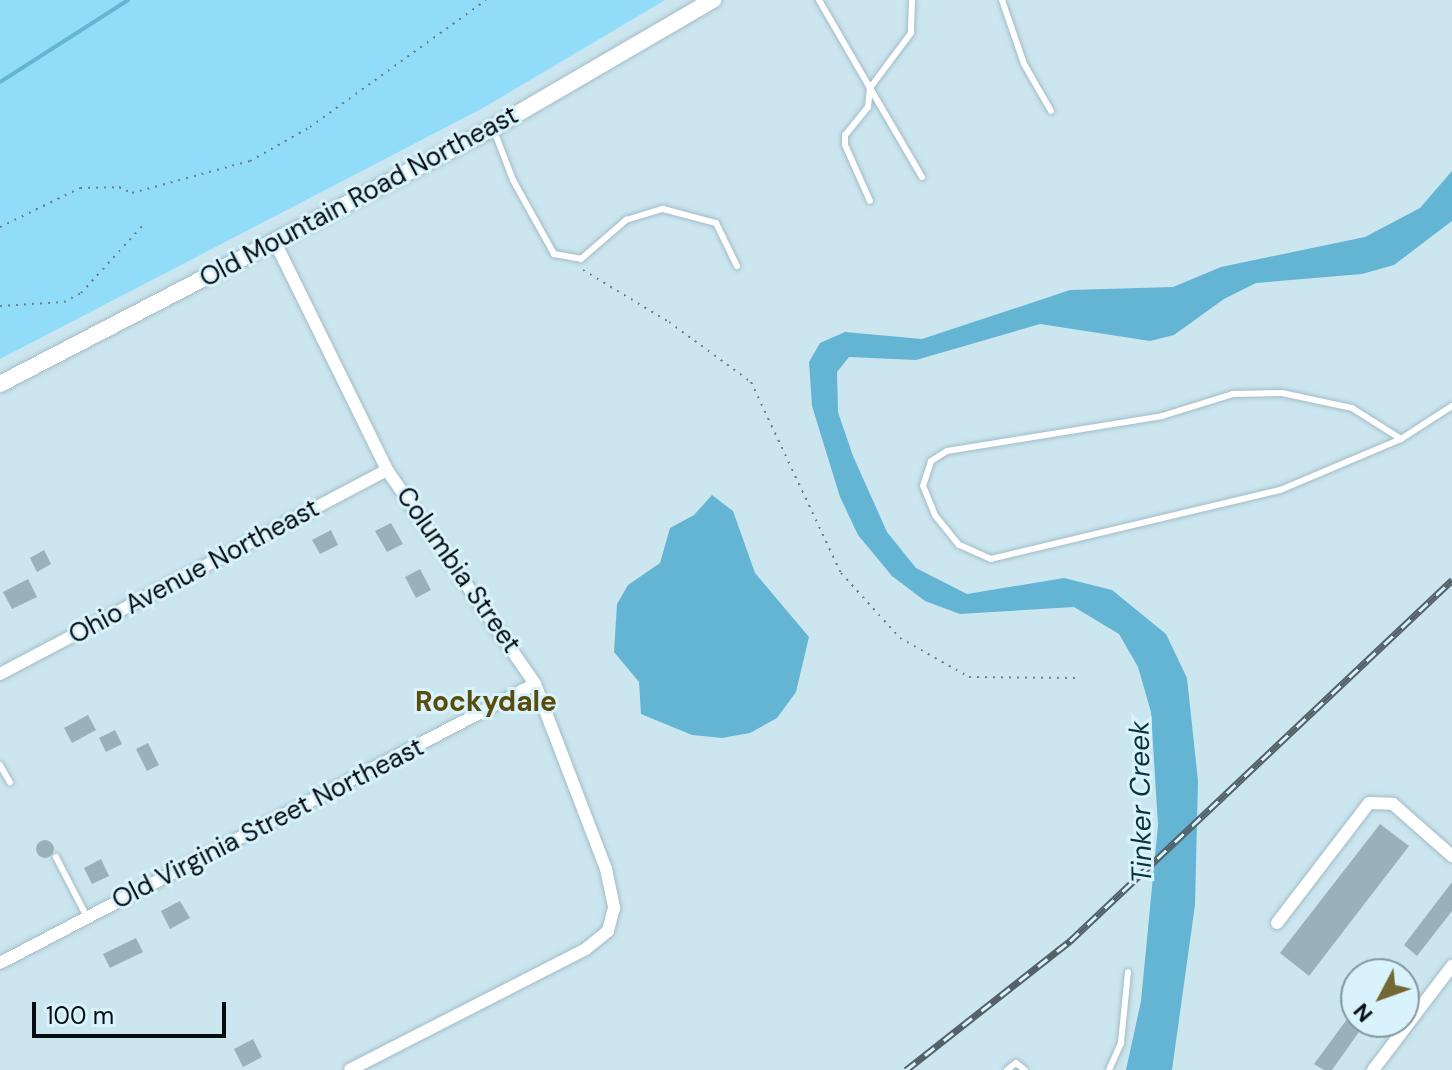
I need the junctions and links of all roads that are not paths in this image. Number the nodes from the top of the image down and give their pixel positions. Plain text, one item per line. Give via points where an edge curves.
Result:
1 (713, 0) edge
2 (819, 0) edge
3 (912, 0) edge
4 (1002, 0) edge
5 (870, 88) junction
6 (1051, 111) dead end
7 (493, 128) junction
8 (922, 177) dead end
9 (870, 201) dead end
10 (275, 242) junction
11 (737, 266) dead end
12 (0, 384) edge
13 (1452, 406) edge
14 (1401, 439) junction
15 (387, 470) junction
16 (0, 674) edge
17 (535, 684) junction
18 (0, 765) edge
19 (10, 782) dead end
20 (1452, 856) edge
21 (56, 857) dead end
22 (87, 917) junction
23 (1277, 923) dead end
24 (0, 963) edge
25 (1452, 966) edge
26 (1128, 972) dead end
27 (350, 1070) edge
28 (1007, 1070) edge
29 (1025, 1070) edge
30 (1109, 1070) edge
31 (1373, 1070) edge

1 - 7 street, Old Mountain Road Northeast
2 - 5 lane
3 - 5 lane via 911,33
4 - 6 lane via 1024,64
5 - 8 lane
5 - 9 lane via 868,107 845,135
7 - 10 street, Old Mountain Road Northeast
7 - 11 lane via 547,247 569,260 589,256 636,214 663,209 716,223
10 - 12 street, Old Mountain Road Northeast
10 - 15 street, Columbia Street
13 - 14 lane
14 - 14 lane via 1280,490 991,559 959,545 935,515 923,486 931,461 947,451 1162,416 1233,394 1305,396 1370,416
15 - 16 street, Ohio Avenue Northeast
15 - 17 street, Columbia Street
17 - 22 street, Old Virginia Street Northeast
17 - 27 street, Columbia Street via 606,869 614,908 608,931 586,949
18 - 19 lane
20 - 23 street via 1393,804 1369,803
21 - 22 lane
22 - 24 street, Old Virginia Street Northeast
25 - 31 street
26 - 30 lane via 1121,1043
28 - 29 lane via 1016,1063

